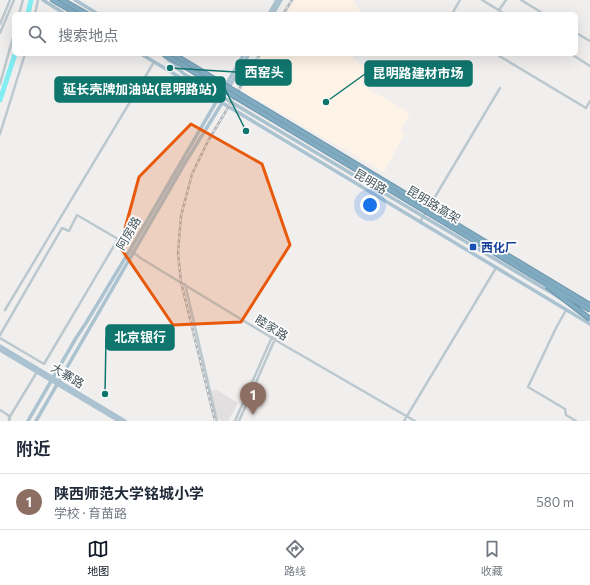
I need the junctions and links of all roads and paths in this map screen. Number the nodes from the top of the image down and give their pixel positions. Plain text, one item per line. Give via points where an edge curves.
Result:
1 (10, 0) edge
2 (14, 0) edge
3 (23, 0) edge
4 (38, 0) edge
5 (43, 0) edge
6 (53, 0) edge
7 (62, 0) edge
8 (75, 0) edge
9 (277, 0) edge
10 (281, 0) edge
11 (460, 0) edge
12 (482, 0) edge
13 (506, 0) edge
14 (521, 0) edge
15 (499, 10) junction
16 (20, 12) edge
17 (35, 12) edge
18 (63, 12) edge
19 (74, 12) edge
20 (83, 12) edge
21 (95, 12) edge
22 (270, 12) edge
23 (274, 12) edge
24 (453, 12) edge
25 (502, 12) edge
26 (541, 12) edge
27 (0, 24) edge
28 (0, 33) edge
29 (578, 34) edge
30 (12, 41) edge
31 (590, 41) edge
32 (24, 56) edge
33 (144, 56) edge
34 (165, 56) edge
35 (166, 56) edge
36 (176, 56) edge
37 (243, 56) edge
38 (248, 56) edge
39 (499, 56) edge
40 (574, 56) edge
41 (154, 62) junction
42 (590, 66) edge
43 (0, 84) edge
44 (500, 88) dead end
45 (219, 95) junction
46 (224, 97) junction
47 (216, 99) junction
48 (590, 101) edge
49 (222, 103) junction
50 (204, 121) junction
51 (209, 124) junction
52 (0, 134) edge
53 (423, 216) junction
54 (420, 222) junction
55 (131, 251) junction
56 (496, 268) junction
57 (536, 277) junction
58 (184, 284) junction
59 (590, 305) edge
60 (5, 310) dead end
61 (566, 310) junction
62 (590, 310) edge
63 (590, 316) edge
64 (590, 320) edge
65 (590, 324) edge
66 (0, 336) edge
67 (274, 338) junction
68 (0, 346) edge
69 (0, 350) edge
70 (68, 353) junction
71 (74, 356) junction
72 (37, 372) junction
73 (52, 379) junction
74 (58, 382) junction
75 (0, 410) edge
76 (407, 416) junction
77 (9, 419) edge
78 (28, 421) edge
79 (36, 421) edge
80 (119, 421) edge
81 (126, 421) edge
82 (217, 421) edge
83 (235, 421) edge
84 (239, 421) edge
85 (404, 421) edge
86 (415, 421) edge
87 (576, 421) edge

1 - 27 street
2 - 28 street
3 - 16 street
4 - 17 street
5 - 18 main road
6 - 19 highway
7 - 20 highway
8 - 21 main road
9 - 22 main road
10 - 23 main road
11 - 24 street
12 - 15 street
13 - 15 street
14 - 26 street
15 - 25 street
29 - 31 street
30 - 43 street
32 - 52 street
33 - 41 main road, 昆明路
34 - 45 main road, 昆明路 via 178,70
35 - 57 highway, 昆明路高架, bridge
36 - 59 highway, 昆明路高架, bridge
37 - 45 main road, 阿房路
38 - 46 main road, 阿房路
39 - 48 street via 586,108
40 - 42 street
41 - 47 main road, 昆明路
41 - 60 street
44 - 53 street
45 - 46 main road, 昆明路
45 - 47 main road, 阿房路
46 - 49 main road, 阿房路
46 - 53 main road, 昆明路
47 - 49 main road, 昆明路
47 - 50 main road, 阿房路
49 - 51 main road, 阿房路
49 - 54 main road, 昆明路
50 - 51 main road
50 - 55 main road, 阿房路
51 - 55 main road, 阿房路
53 - 54 street
53 - 63 main road, 昆明路
54 - 56 main road, 昆明路
55 - 58 street, 睦家路
55 - 70 main road, 阿房路
55 - 71 main road, 阿房路
56 - 61 main road, 昆明路
56 - 76 street
57 - 62 highway, 昆明路高架, bridge
57 - 64 highway, bridge
58 - 67 street, 睦家路
58 - 82 street
61 - 65 main road, 昆明路
61 - 87 street via 528,387 565,409 566,416
66 - 66 street via 62,228 69,231 77,215 118,239 44,364
67 - 76 street, 睦家路
67 - 83 street
67 - 84 street
68 - 73 main road, 大寨路
69 - 72 main road, 大寨路
70 - 71 main road
70 - 73 main road, 阿房路
71 - 74 main road, 阿房路
72 - 73 main road, 大寨路
72 - 77 street
73 - 74 main road, 大寨路
73 - 78 main road, 阿房路
74 - 79 main road, 阿房路
74 - 80 main road, 大寨路
74 - 81 main road, 大寨路
75 - 77 street via 8,415
76 - 85 street
76 - 86 street, 睦家路

